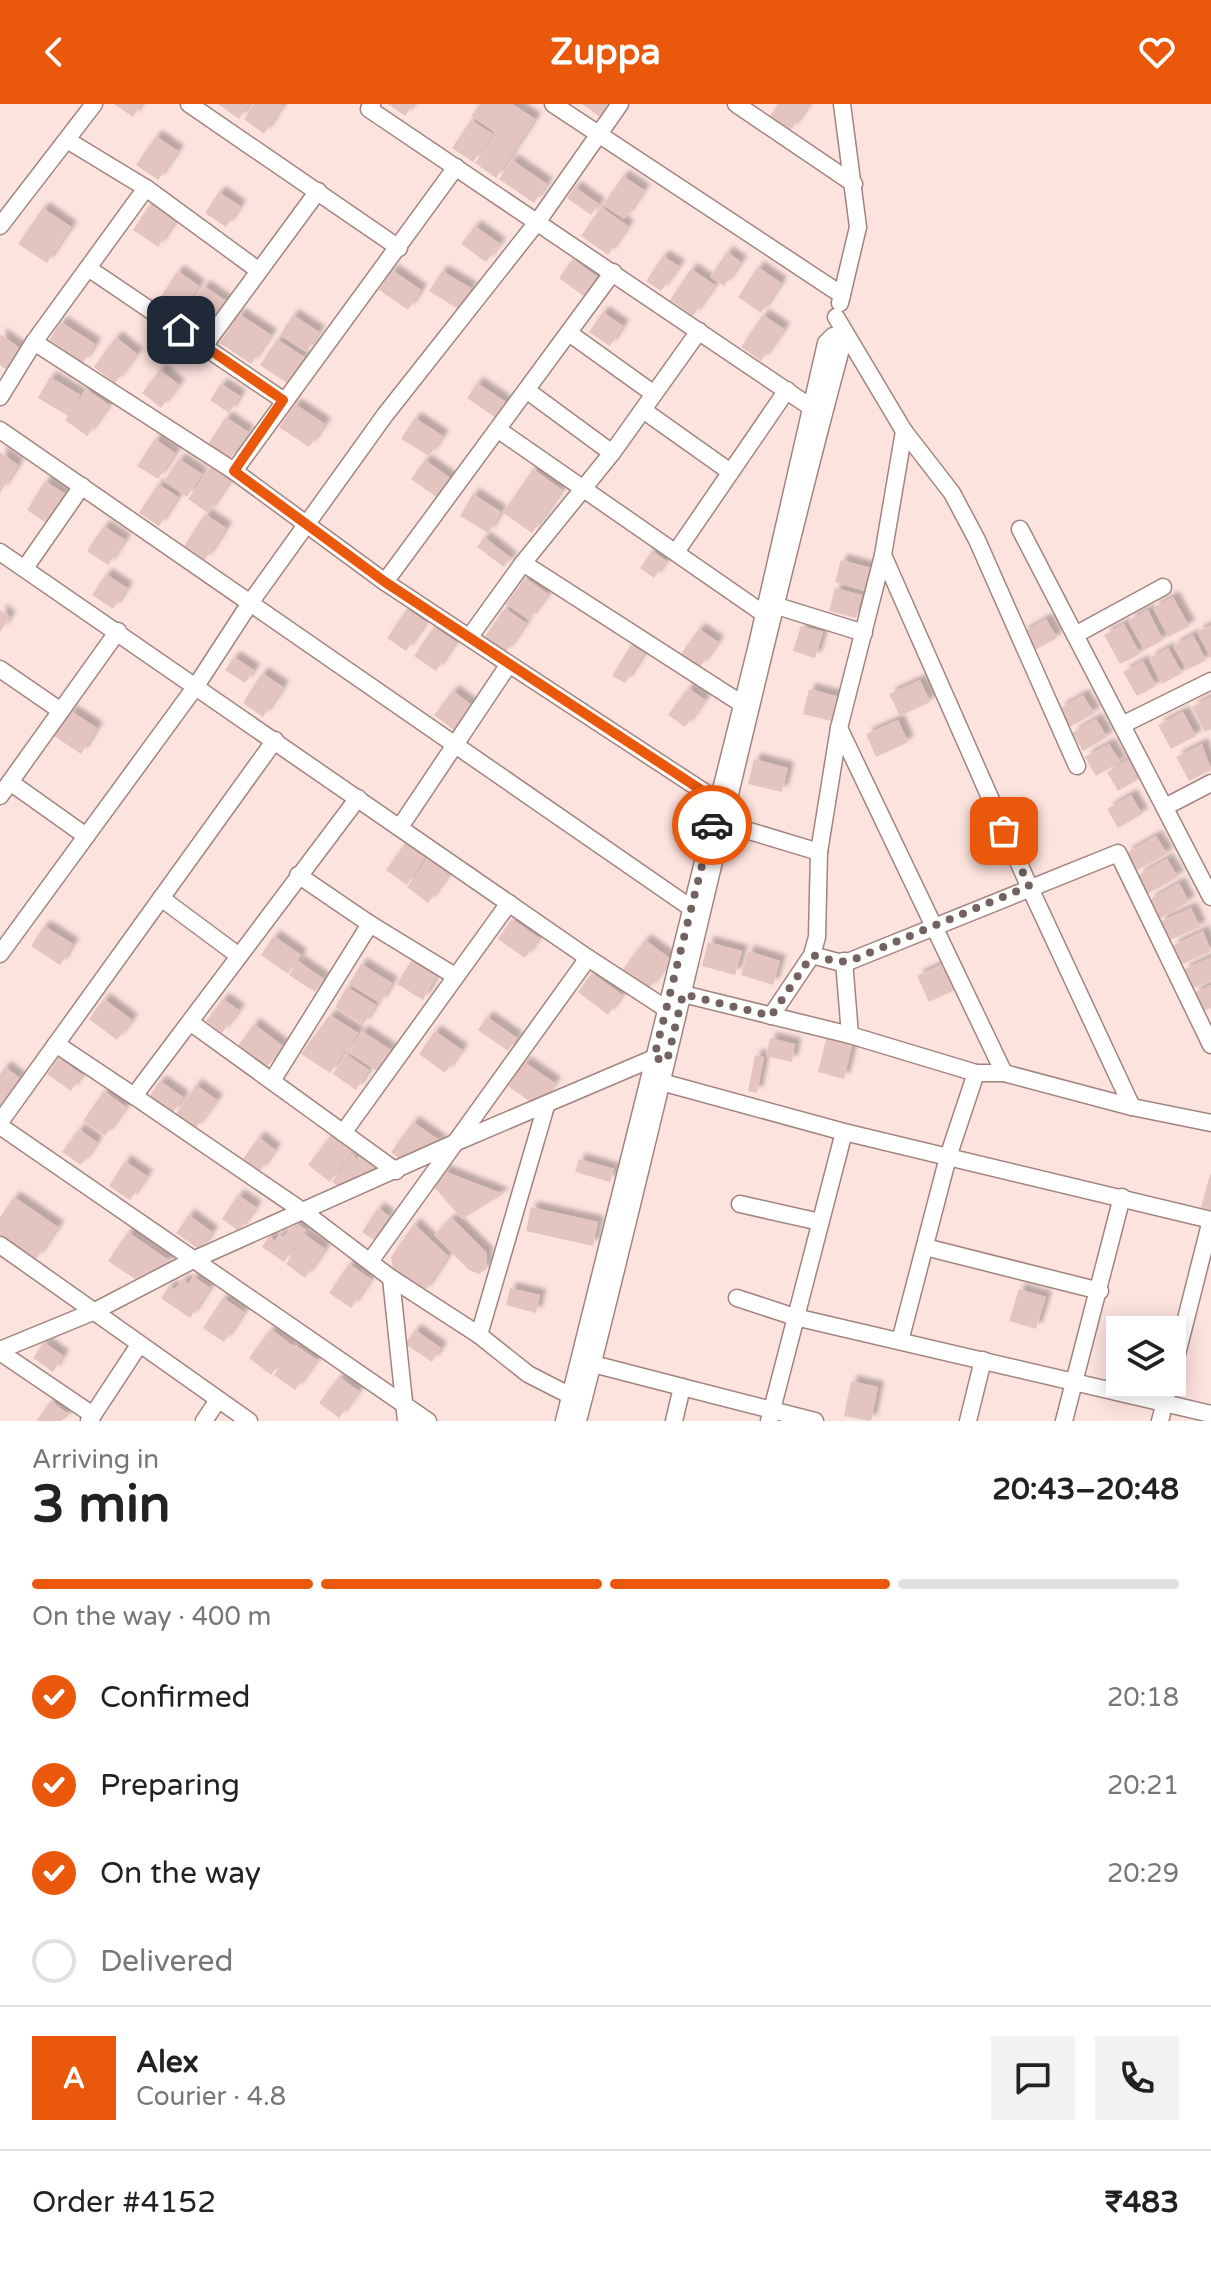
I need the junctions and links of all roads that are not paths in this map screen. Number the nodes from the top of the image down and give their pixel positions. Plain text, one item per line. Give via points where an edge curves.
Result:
1 (94, 104) edge
2 (189, 104) edge
3 (553, 104) edge
4 (620, 104) edge
5 (736, 104) edge
6 (842, 104) edge
7 (368, 106) edge
8 (597, 135) junction
9 (67, 140) junction
10 (456, 167) junction
11 (854, 184) junction
12 (146, 188) junction
13 (318, 191) junction
14 (538, 221) junction
15 (0, 226) edge
16 (399, 248) junction
17 (88, 268) junction
18 (258, 270) junction
19 (613, 272) junction
20 (842, 295) junction
21 (836, 317) junction
22 (699, 331) junction
23 (569, 333) junction
24 (833, 336) junction
25 (34, 342) junction
26 (204, 346) junction
27 (787, 390) junction
28 (529, 392) junction
29 (654, 394) junction
30 (0, 397) edge
31 (283, 400) junction
32 (812, 408) junction
33 (643, 410) junction
34 (0, 430) edge
35 (500, 431) junction
36 (904, 431) junction
37 (612, 453) junction
38 (234, 471) junction
39 (729, 471) junction
40 (82, 486) junction
41 (584, 490) junction
42 (307, 524) junction
43 (1020, 529) dead end
44 (0, 552) edge
45 (676, 552) junction
46 (883, 555) junction
47 (523, 563) junction
48 (25, 568) junction
49 (385, 582) junction
50 (1163, 587) dead end
51 (250, 603) junction
52 (770, 610) junction
53 (118, 631) junction
54 (864, 633) junction
55 (471, 635) junction
56 (1075, 635) junction
57 (509, 664) junction
58 (0, 669) edge
59 (1211, 681) edge
60 (196, 686) junction
61 (742, 704) junction
62 (61, 711) junction
63 (1122, 725) junction
64 (839, 728) junction
65 (275, 740) junction
66 (455, 745) junction
67 (1077, 766) dead end
68 (10, 782) junction
69 (1211, 783) edge
70 (0, 796) edge
71 (358, 798) junction
72 (718, 801) junction
73 (1165, 807) junction
74 (723, 823) junction
75 (400, 827) junction
76 (86, 836) junction
77 (819, 852) junction
78 (298, 875) junction
79 (1029, 886) junction
80 (1211, 897) edge
81 (161, 898) junction
82 (509, 903) junction
83 (691, 908) junction
84 (370, 924) junction
85 (936, 927) junction
86 (0, 954) edge
87 (812, 955) junction
88 (239, 956) junction
89 (588, 958) junction
90 (844, 961) junction
91 (455, 976) junction
92 (683, 994) junction
93 (668, 1010) junction
94 (771, 1016) junction
95 (190, 1022) junction
96 (850, 1035) junction
97 (56, 1044) junction
98 (1211, 1045) edge
99 (661, 1060) junction
100 (976, 1073) junction
101 (1004, 1073) junction
102 (272, 1081) junction
103 (656, 1081) junction
104 (134, 1096) junction
105 (546, 1106) junction
106 (1132, 1107) junction
107 (1211, 1123) edge
108 (0, 1124) edge
109 (844, 1132) junction
110 (343, 1133) junction
111 (459, 1141) junction
112 (948, 1157) junction
113 (396, 1171) junction
114 (1122, 1197) junction
115 (740, 1204) dead end
116 (304, 1212) junction
117 (1211, 1220) edge
118 (820, 1222) junction
119 (0, 1245) edge
120 (925, 1247) junction
121 (193, 1260) junction
122 (371, 1260) junction
123 (391, 1278) junction
124 (1100, 1291) junction
125 (737, 1298) dead end
126 (95, 1311) junction
127 (795, 1317) junction
128 (1186, 1319) edge
129 (479, 1335) junction
130 (900, 1341) junction
131 (139, 1345) junction
132 (0, 1351) edge
133 (983, 1360) junction
134 (593, 1364) junction
135 (1074, 1382) junction
136 (682, 1387) junction
137 (571, 1396) junction
138 (1167, 1396) edge
139 (218, 1400) junction
140 (1165, 1403) junction
141 (405, 1414) edge
142 (1211, 1414) edge
143 (770, 1416) edge
144 (91, 1418) edge
145 (204, 1421) edge
146 (249, 1421) edge
147 (428, 1421) edge
148 (564, 1421) edge
149 (578, 1421) edge
150 (674, 1421) edge
151 (815, 1421) edge
152 (968, 1421) edge
153 (1064, 1421) edge
154 (1160, 1421) edge

1 - 9 street
2 - 13 street
3 - 8 street
4 - 8 street
5 - 11 street
6 - 11 street
7 - 10 street
8 - 14 street
8 - 20 street
9 - 12 street
9 - 15 street
10 - 14 street
10 - 16 street
11 - 20 street via 858,227
12 - 17 street
12 - 18 street
13 - 16 street
13 - 18 street
14 - 19 street
14 - 42 street via 385,415
16 - 31 street
17 - 25 street
17 - 26 street
18 - 26 street
19 - 22 street
19 - 23 street
20 - 21 street
21 - 24 street
21 - 36 street
22 - 27 street
22 - 29 street
23 - 28 street
23 - 29 street
24 - 32 street via 826,343
24 - 52 street via 841,349
25 - 30 street
25 - 38 street
26 - 31 street
27 - 32 street
27 - 39 street
28 - 35 street
28 - 37 street
29 - 33 street
31 - 38 street
32 - 52 street
33 - 37 street
33 - 39 street
34 - 40 street
35 - 41 street
35 - 49 street
36 - 46 street
36 - 67 street via 952,493 977,540
37 - 41 street
38 - 42 street
39 - 45 street
40 - 48 street
40 - 51 street
41 - 45 street
41 - 47 street
42 - 49 street
42 - 51 street
43 - 56 street
44 - 48 street
45 - 52 street
46 - 54 street
46 - 79 street
47 - 55 street
47 - 61 street
48 - 53 street
49 - 55 street
50 - 56 street
51 - 60 street
51 - 66 street
52 - 54 street
52 - 61 street
52 - 74 street
53 - 60 street
53 - 62 street
54 - 64 street
55 - 57 street
56 - 63 street
57 - 66 street
57 - 72 street
58 - 62 street
59 - 63 street
60 - 65 street
60 - 76 street
61 - 72 street
62 - 68 street
63 - 73 street
64 - 77 street
64 - 85 street
65 - 71 street
65 - 81 street
66 - 75 street
66 - 83 street
68 - 70 street
68 - 76 street
69 - 73 street
71 - 75 street
71 - 78 street
72 - 83 street
73 - 80 street
74 - 77 street
74 - 92 street
75 - 82 street
76 - 86 street
77 - 87 street
78 - 84 street
78 - 88 street
79 - 85 street
79 - 98 street via 1118,853
79 - 106 street
81 - 88 street
81 - 97 street
82 - 89 street
82 - 91 street
83 - 93 street
84 - 91 street
84 - 102 street
85 - 90 street
85 - 101 street
87 - 90 street
87 - 94 street
88 - 95 street
89 - 93 street
89 - 111 street
90 - 96 street
91 - 110 street
92 - 94 street
92 - 99 street
93 - 99 street
94 - 96 street
95 - 102 street
95 - 104 street
96 - 100 street
97 - 104 street
97 - 108 street
99 - 103 street
99 - 105 street
100 - 101 street
100 - 112 street
101 - 106 street
102 - 110 street
103 - 109 street
103 - 134 street
103 - 137 street
104 - 116 street
105 - 111 street
105 - 129 street
106 - 107 street
108 - 121 street
109 - 112 street
109 - 118 street
110 - 113 street
111 - 113 street
111 - 122 street
112 - 114 street
112 - 120 street
113 - 116 street
114 - 117 street
114 - 124 street
115 - 118 street
116 - 121 street
116 - 122 street
117 - 128 street
118 - 127 street
119 - 126 street
120 - 124 street
120 - 130 street
121 - 126 street
121 - 141 street
122 - 123 street
123 - 129 street
123 - 141 street
124 - 135 street
125 - 127 street
126 - 131 street
126 - 132 street
127 - 130 street
127 - 143 street
129 - 137 street via 528,1374
130 - 133 street
131 - 139 street
131 - 144 street
132 - 144 street
133 - 135 street
133 - 152 street
134 - 136 street
134 - 149 street
135 - 140 street
135 - 153 street
136 - 143 street
136 - 150 street
137 - 148 street
138 - 140 street
139 - 145 street
139 - 146 street
140 - 142 street
140 - 154 street
141 - 147 street
143 - 151 street

